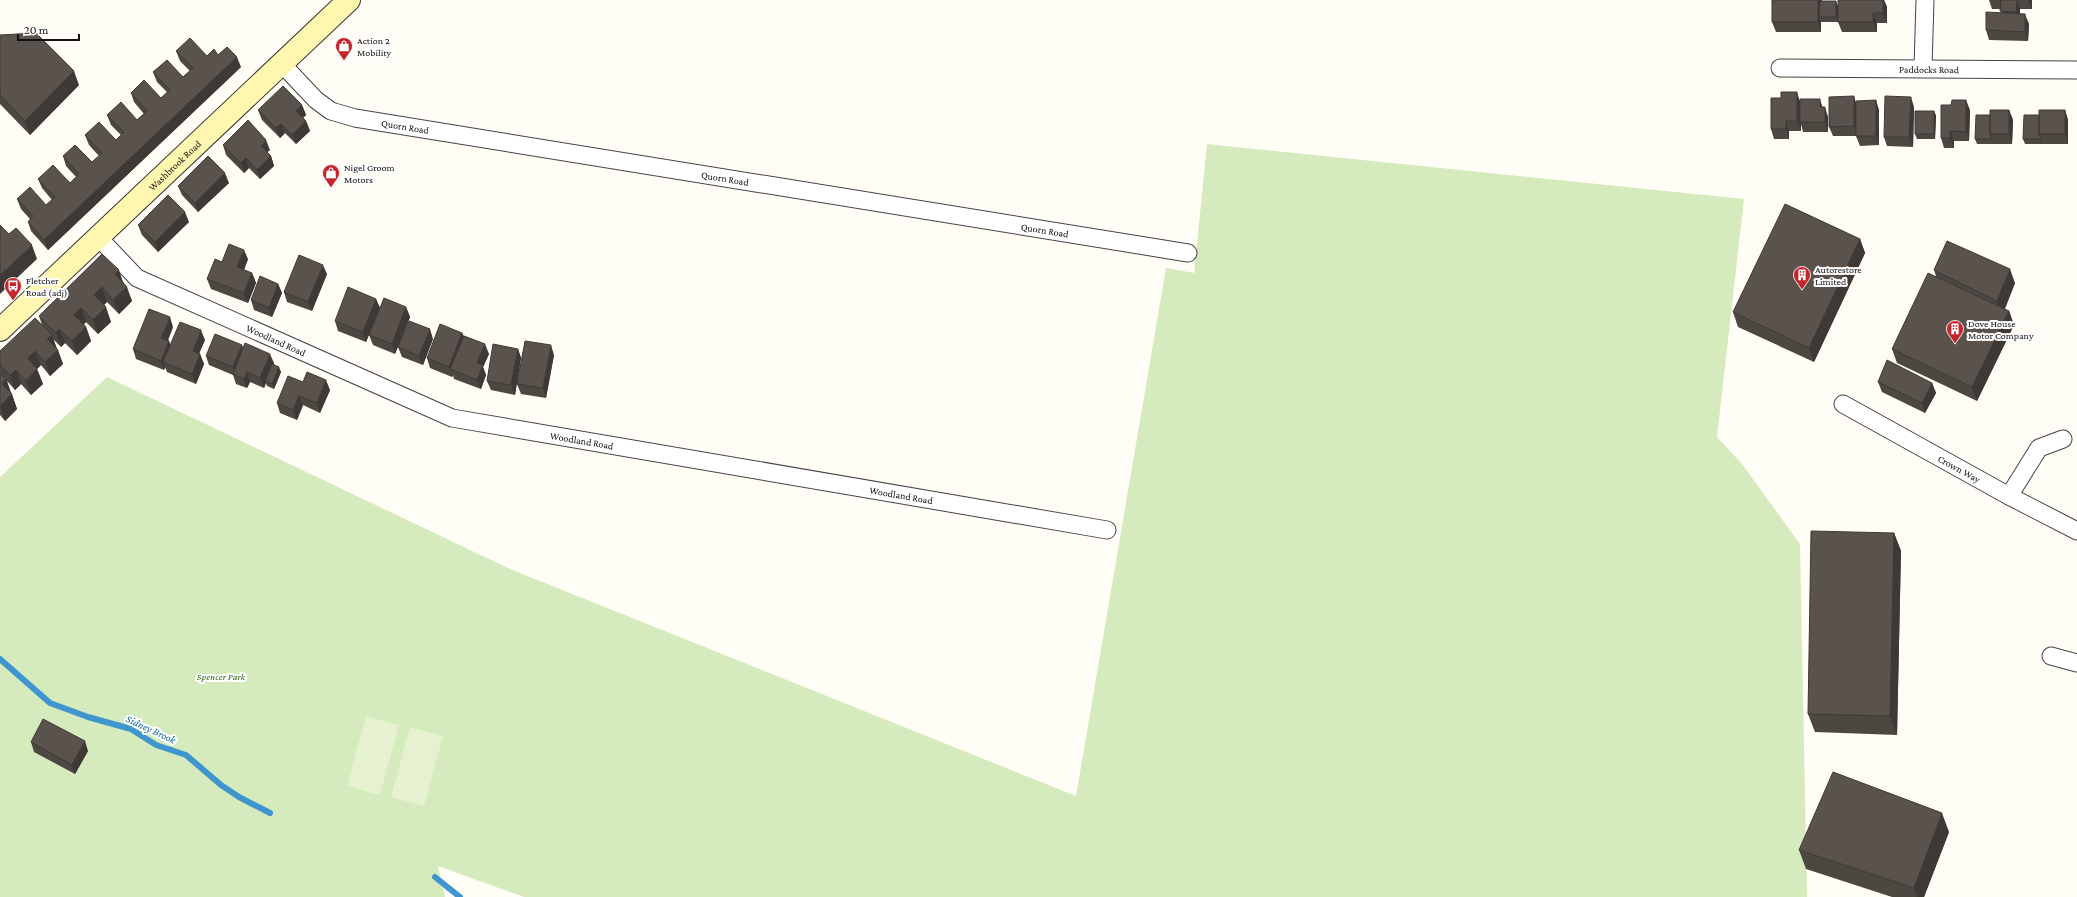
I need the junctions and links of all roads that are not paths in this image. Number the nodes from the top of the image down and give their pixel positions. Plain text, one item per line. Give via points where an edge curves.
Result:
1 (349, 0) edge
2 (1925, 0) edge
3 (282, 64) junction
4 (1780, 68) dead end
5 (1923, 68) junction
6 (2077, 70) edge
7 (98, 237) junction
8 (1188, 254) dead end
9 (0, 330) edge
10 (1843, 404) dead end
11 (2063, 439) dead end
12 (2008, 496) junction
13 (1107, 530) dead end
14 (2077, 531) edge
15 (2051, 656) dead end
16 (2077, 663) edge

1 - 3 main road, Washbrook Road
2 - 5 street
3 - 7 main road, Washbrook Road
3 - 8 street, Quorn Road via 316,100 331,111 355,118
4 - 5 street, Paddocks Road
5 - 6 street, Paddocks Road
7 - 9 main road, Washbrook Road
7 - 13 street, Woodland Road via 137,278 452,418
10 - 12 street, Crown Way
11 - 12 street via 2039,448
12 - 14 street, Crown Way
15 - 16 street

